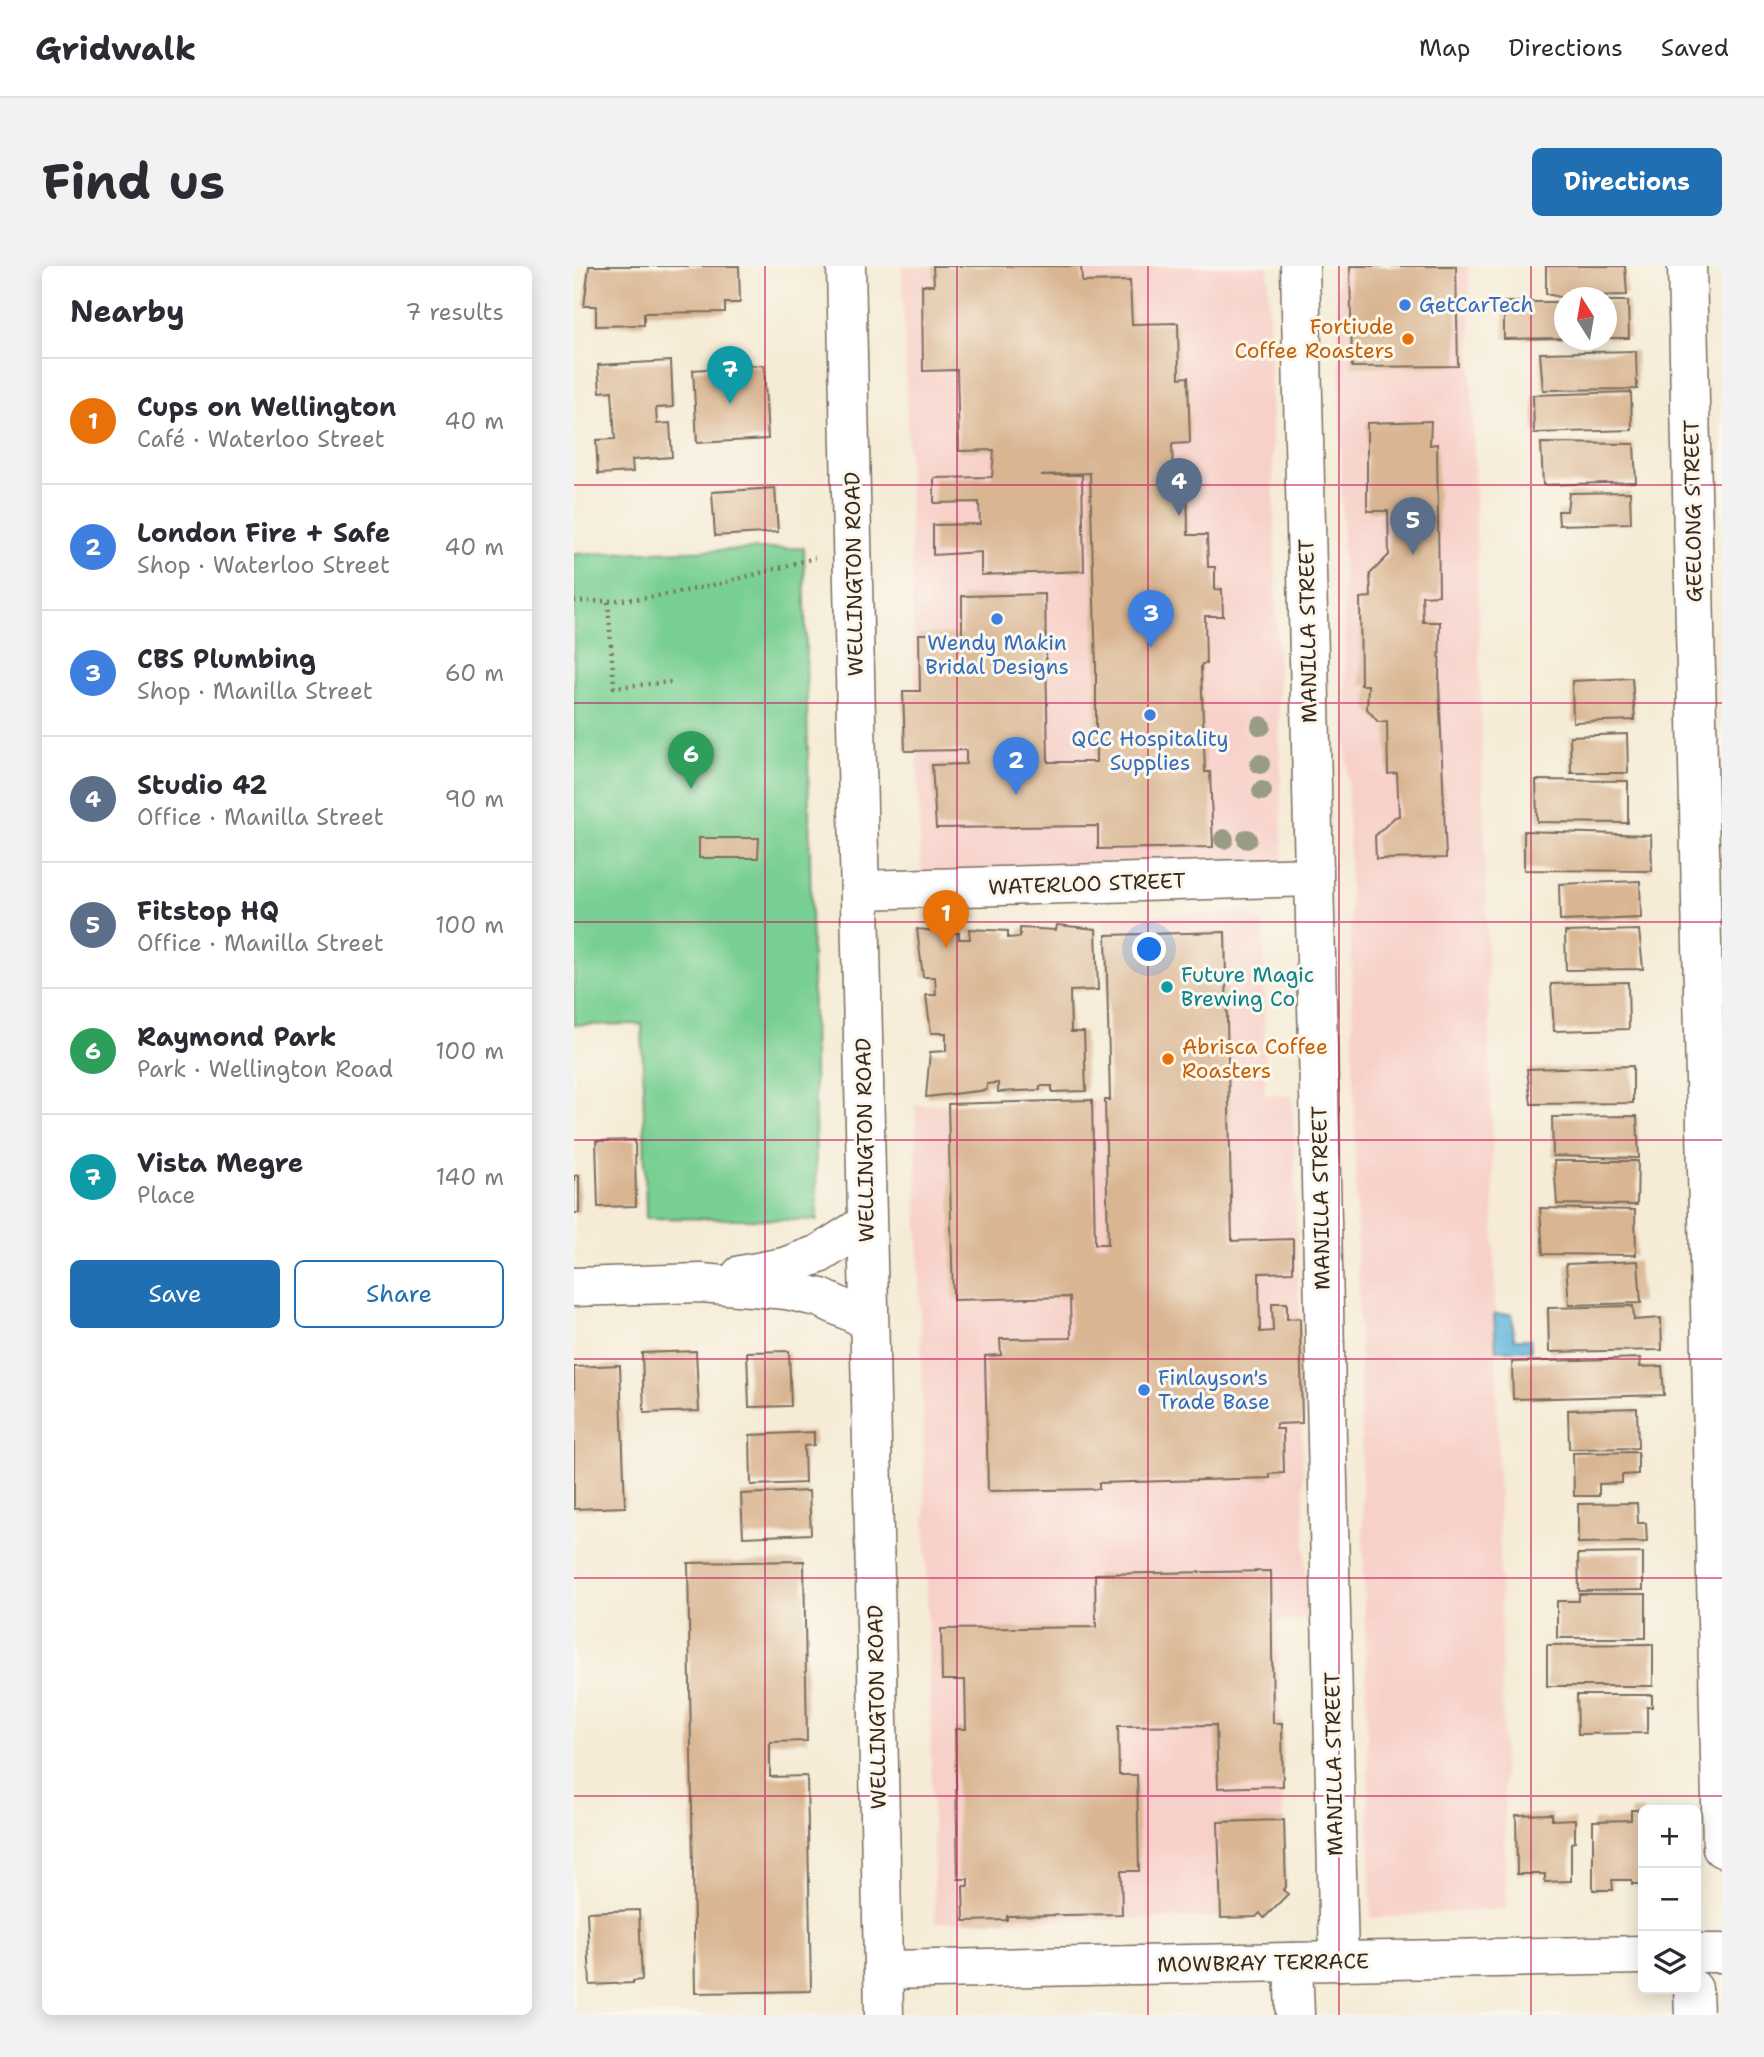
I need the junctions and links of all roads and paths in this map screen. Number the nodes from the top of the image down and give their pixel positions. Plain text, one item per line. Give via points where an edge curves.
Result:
1 (846, 266) edge
2 (1300, 266) edge
3 (1687, 266) edge
4 (815, 558) dead end
5 (574, 601) edge
6 (608, 603) junction
7 (671, 682) dead end
8 (1313, 877) junction
9 (862, 890) junction
10 (866, 1224) junction
11 (701, 1283) junction
12 (574, 1287) edge
13 (869, 1320) junction
14 (1722, 1848) edge
15 (1722, 1953) edge
16 (1701, 1954) edge
17 (1638, 1955) edge
18 (1339, 1961) junction
19 (1293, 1962) junction
20 (883, 1970) junction
21 (1693, 1994) edge
22 (884, 2015) edge
23 (1294, 2015) edge
24 (1694, 2015) edge

1 - 9 street, WELLINGTON ROAD
2 - 8 street, MANILLA STREET
3 - 14 street, GEELONG STREET
4 - 6 path via 672,595
5 - 6 path
6 - 7 path via 614,687
8 - 9 street, WATERLOO STREET
8 - 18 street, MANILLA STREET
9 - 10 street, WELLINGTON ROAD
10 - 11 street via 806,1260
10 - 13 street, WELLINGTON ROAD
11 - 12 street
11 - 13 street via 804,1293
13 - 20 street, WELLINGTON ROAD
15 - 16 street
17 - 18 street, MOWBRAY TERRACE
18 - 19 street, MOWBRAY TERRACE
19 - 20 street, MOWBRAY TERRACE
19 - 23 street
20 - 22 street, WELLINGTON ROAD
21 - 24 street

